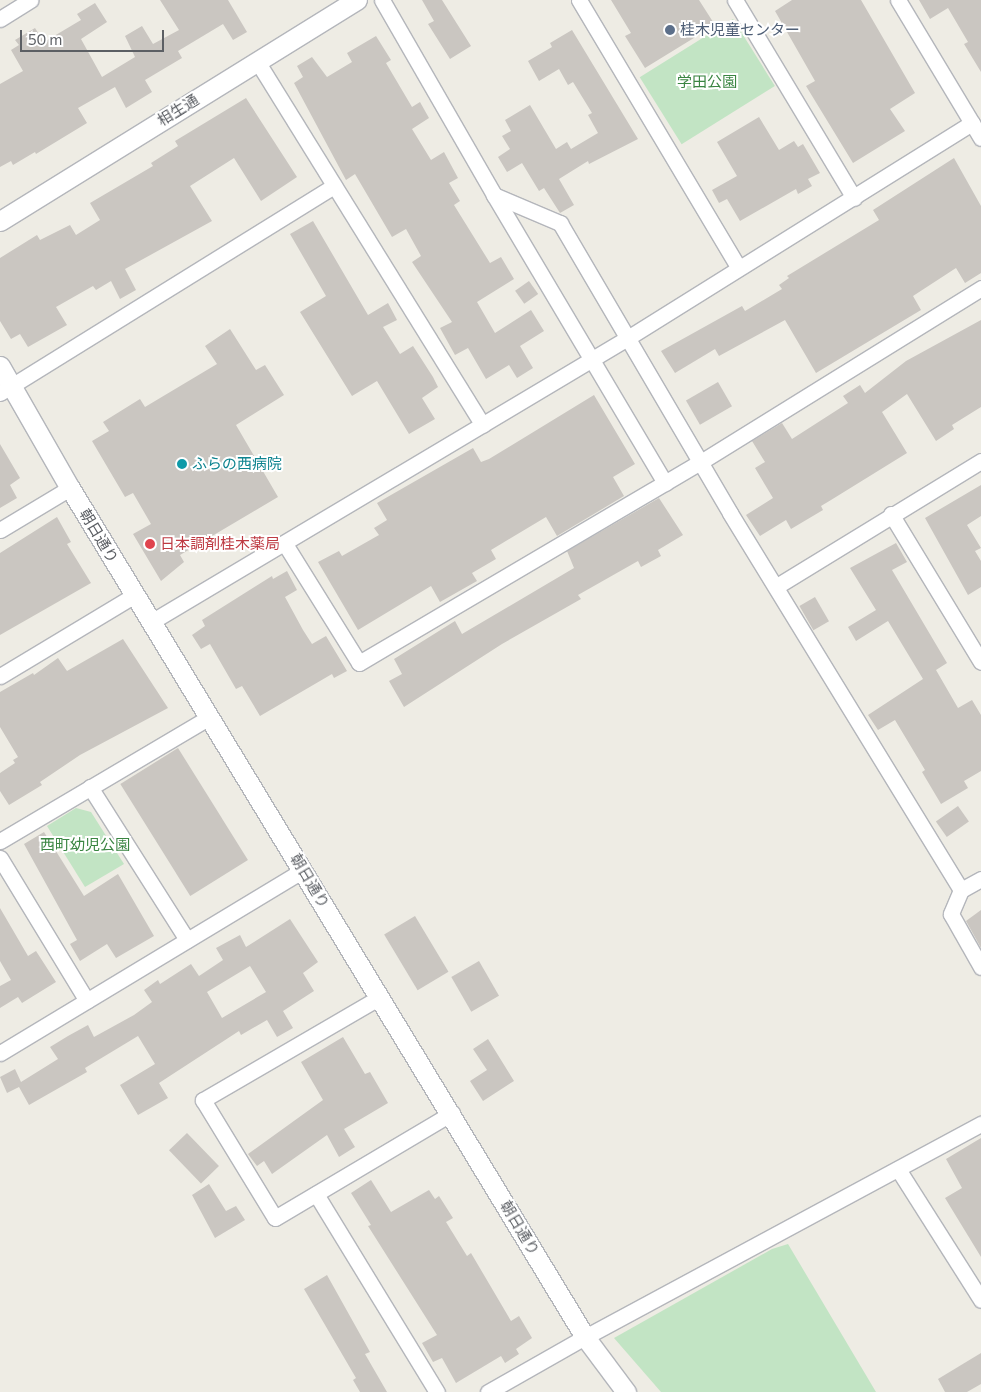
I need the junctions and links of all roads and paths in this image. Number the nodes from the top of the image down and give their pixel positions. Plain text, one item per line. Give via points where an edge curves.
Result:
1 (31, 0) edge
2 (356, 0) edge
3 (382, 0) edge
4 (579, 0) edge
5 (735, 0) edge
6 (898, 0) edge
7 (0, 19) edge
8 (257, 61) junction
9 (972, 123) junction
10 (981, 138) edge
11 (334, 186) junction
12 (494, 195) junction
13 (854, 198) junction
14 (0, 221) edge
15 (738, 267) junction
16 (981, 288) edge
17 (626, 338) junction
18 (591, 360) junction
19 (0, 366) edge
20 (6, 389) edge
21 (483, 425) junction
22 (981, 461) edge
23 (700, 463) junction
24 (665, 483) junction
25 (70, 488) junction
26 (891, 514) junction
27 (0, 530) edge
28 (285, 544) junction
29 (777, 586) junction
30 (135, 595) junction
31 (151, 622) junction
32 (981, 662) edge
33 (0, 676) edge
34 (210, 717) junction
35 (90, 788) junction
36 (0, 841) edge
37 (0, 858) edge
38 (303, 870) junction
39 (981, 879) edge
40 (961, 890) junction
41 (187, 940) junction
42 (981, 967) edge
43 (380, 997) junction
44 (87, 1001) junction
45 (0, 1053) edge
46 (452, 1113) junction
47 (981, 1124) edge
48 (898, 1169) junction
49 (316, 1194) junction
50 (981, 1300) edge
51 (585, 1337) junction
52 (437, 1392) edge
53 (488, 1392) edge
54 (626, 1392) edge

1 - 7 street
2 - 8 street, 相生通
3 - 12 street
4 - 15 street
5 - 13 street
6 - 9 street
8 - 11 street
8 - 14 street, 相生通
9 - 10 street
9 - 13 street
11 - 20 street
11 - 21 street
12 - 17 street via 560,223
12 - 18 street
13 - 15 street
15 - 17 street
16 - 23 street
17 - 18 street
17 - 23 street
18 - 21 street
18 - 24 street
19 - 20 street, 朝日通り
20 - 25 street, 朝日通り
21 - 28 street
22 - 26 street
23 - 24 street
23 - 29 street
24 - 28 street via 360,664
25 - 27 street
25 - 30 street, 朝日通り
26 - 29 street
26 - 32 street
28 - 31 street
29 - 40 street
30 - 31 street, 朝日通り
30 - 33 street
31 - 34 street, 朝日通り
34 - 35 street
34 - 38 street, 朝日通り
35 - 36 street
35 - 41 street
37 - 44 street
38 - 41 street
38 - 43 street, 朝日通り
39 - 40 street
40 - 42 street via 951,914
41 - 44 street
43 - 46 street, 朝日通り
43 - 49 street via 203,1100 276,1218
44 - 45 street
46 - 49 street
46 - 51 street, 朝日通り
47 - 48 street
48 - 50 street
48 - 51 street
49 - 52 street
51 - 53 street
51 - 54 street, 朝日通り

